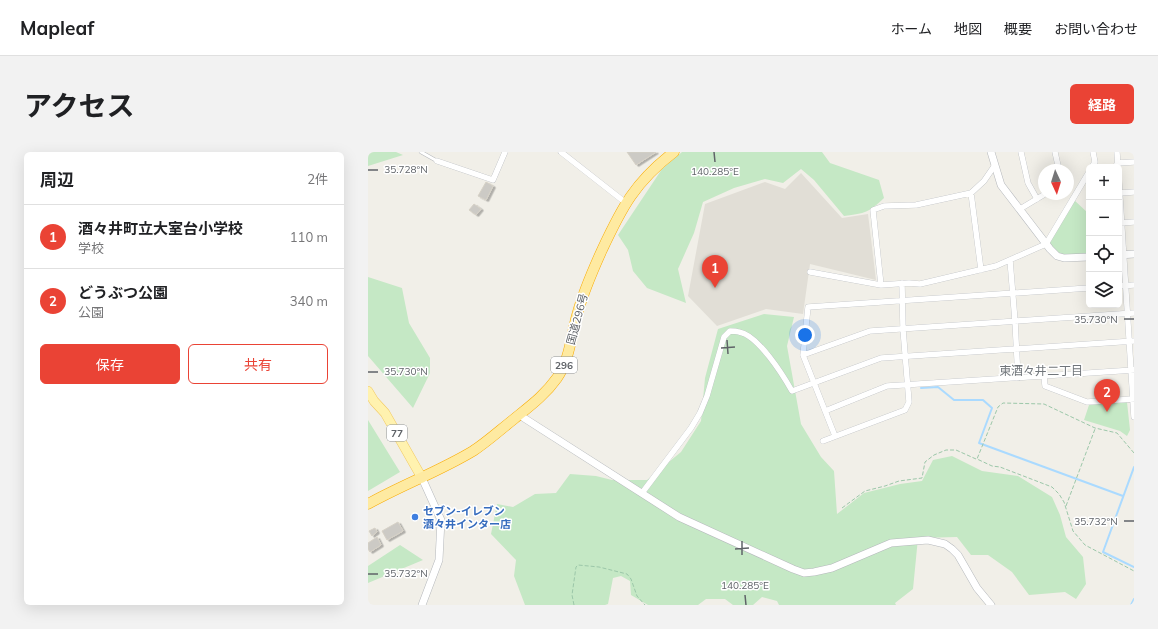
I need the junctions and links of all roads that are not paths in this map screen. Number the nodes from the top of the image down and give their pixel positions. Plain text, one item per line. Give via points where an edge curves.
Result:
1 (421, 152) edge
2 (505, 152) edge
3 (561, 152) edge
4 (674, 152) edge
5 (991, 152) edge
6 (1021, 152) edge
7 (1055, 152) edge
8 (1093, 152) edge
9 (1117, 152) edge
10 (437, 161) joint
11 (1134, 162) edge
12 (1058, 164) edge
13 (1094, 164) edge
14 (1117, 164) edge
15 (995, 165) junction
16 (1122, 165) edge
17 (1086, 177) edge
18 (1134, 192) edge
19 (971, 193) junction
20 (1122, 193) edge
21 (1037, 199) joint
22 (626, 203) junction
23 (1020, 209) junction
24 (1134, 222) edge
25 (1122, 223) edge
26 (1046, 244) junction
27 (1122, 254) edge
28 (1134, 254) edge
29 (1086, 257) edge
30 (1010, 260) junction
31 (981, 270) junction
32 (810, 272) dead end
33 (902, 283) junction
34 (881, 285) junction
35 (1134, 285) edge
36 (1122, 286) edge
37 (1126, 286) junction
38 (1086, 288) edge
39 (1014, 294) junction
40 (902, 301) junction
41 (1127, 313) junction
42 (1134, 313) edge
43 (1015, 321) junction
44 (903, 329) junction
45 (1132, 341) edge
46 (1017, 350) junction
47 (803, 356) junction
48 (905, 356) junction
49 (1133, 370) edge
50 (1044, 376) junction
51 (1018, 378) junction
52 (814, 383) junction
53 (908, 385) junction
54 (368, 391) edge
55 (1133, 399) edge
56 (825, 411) junction
57 (520, 414) junction
58 (1134, 417) edge
59 (835, 436) junction
60 (823, 441) dead end
61 (422, 478) junction
62 (642, 493) junction
63 (368, 504) edge
64 (422, 605) edge
65 (991, 605) edge

1 - 10 lane
2 - 10 street via 493,180
3 - 22 street
4 - 22 highway, 国道296号 / 296 via 642,180
5 - 15 street
6 - 21 street via 1028,183
7 - 12 street
8 - 13 street
9 - 14 street
11 - 16 street
15 - 19 street via 984,181
15 - 23 street via 1001,185
17 - 26 street
18 - 20 street
19 - 31 street
19 - 34 street via 916,205 884,206 873,210
21 - 23 street
22 - 57 highway, 国道296号 / 296 via 588,280 576,316 565,364 548,390
23 - 26 street
24 - 25 street
26 - 29 street via 1057,256 1072,259
26 - 30 street
27 - 28 street
27 - 37 street
30 - 31 street
30 - 39 street
31 - 33 street via 920,284
32 - 34 street
33 - 34 street
33 - 40 street
35 - 37 street
36 - 37 street
37 - 41 street
38 - 39 street
39 - 40 street
39 - 43 street
40 - 44 street
40 - 47 street via 808,307
41 - 42 street
41 - 43 street
41 - 45 street
43 - 44 street
43 - 46 street
44 - 47 street via 870,331
44 - 48 street
45 - 46 street
45 - 49 street
46 - 48 street
46 - 51 street
47 - 52 street
48 - 52 street via 881,358
48 - 53 street
49 - 50 street
49 - 55 street
50 - 51 street
50 - 55 street via 1046,386 1087,402
51 - 53 street
52 - 56 street
52 - 62 street via 792,391 772,359 757,342 740,332 730,331 724,337 700,413
53 - 56 street via 887,386
53 - 59 street via 908,402 905,410
54 - 61 main road, 77 via 385,413
55 - 58 street
56 - 59 street
57 - 61 highway, 国道296号 / 296 via 473,451
57 - 62 street
59 - 60 street
61 - 63 highway, 国道296号 / 296
61 - 64 street via 441,520 439,560
62 - 65 street via 679,517 804,573 832,568 891,543 928,540 945,544 958,555 977,588

